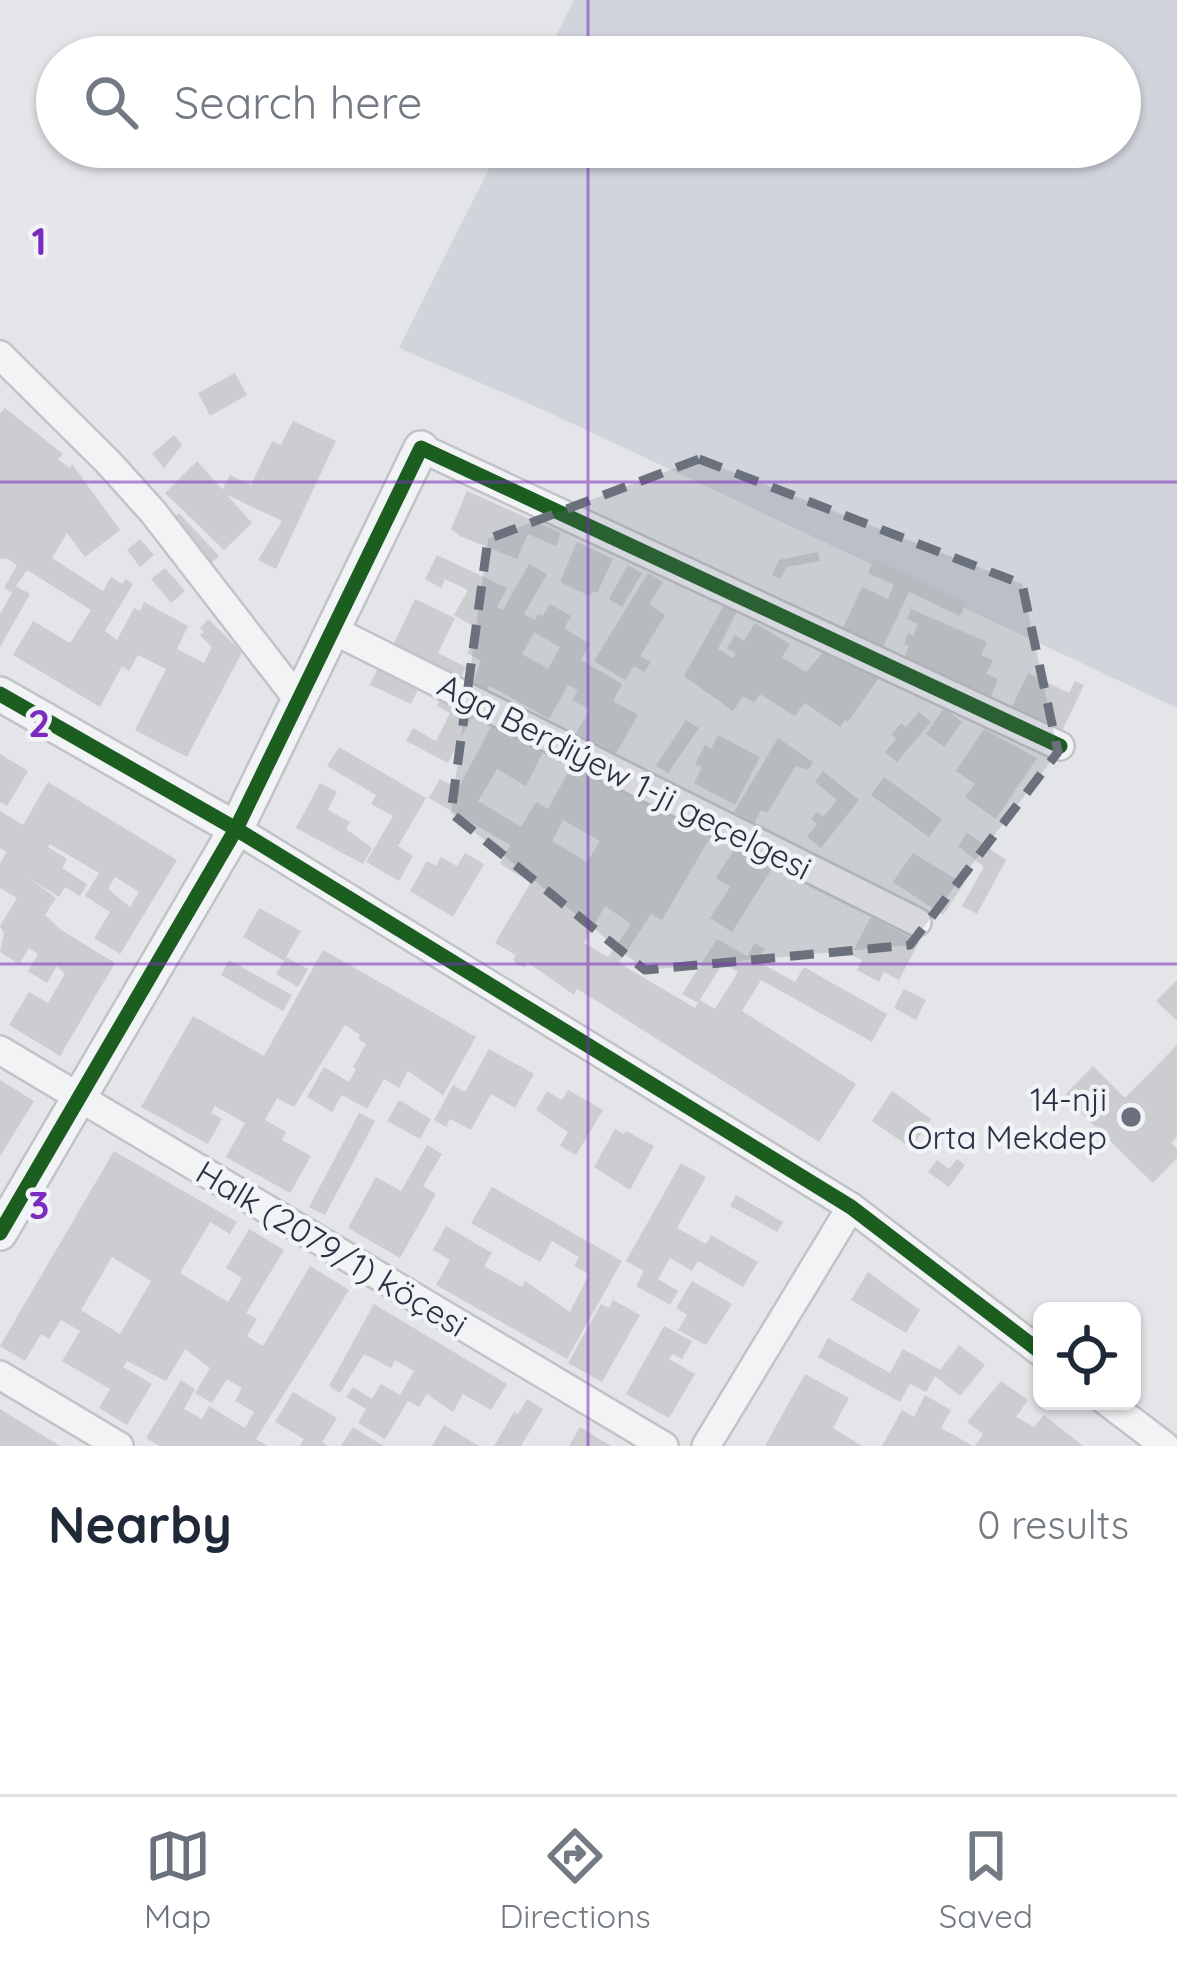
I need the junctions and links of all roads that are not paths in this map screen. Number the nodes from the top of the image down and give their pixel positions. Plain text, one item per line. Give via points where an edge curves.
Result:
1 (0, 355) edge
2 (422, 448) joint
3 (333, 630) junction
4 (0, 694) edge
5 (300, 702) junction
6 (1060, 746) dead end
7 (236, 830) junction
8 (917, 922) dead end
9 (0, 1050) edge
10 (82, 1099) junction
11 (851, 1207) junction
12 (0, 1232) edge
13 (1033, 1345) edge
14 (0, 1375) edge
15 (1118, 1410) edge
16 (119, 1446) edge
17 (664, 1446) edge
18 (706, 1446) edge
19 (1165, 1446) edge

1 - 5 street via 153,512
2 - 3 street
2 - 6 street
3 - 5 street
3 - 8 street, Aga Berdiýew 1-ji geçelgesi
4 - 7 street
5 - 7 street
7 - 10 street
7 - 11 street
9 - 10 street, Halk (2079/1) köçesi
10 - 12 street
10 - 17 street, Halk (2079/1) köçesi
11 - 13 street
11 - 18 street
14 - 16 street
15 - 19 street

